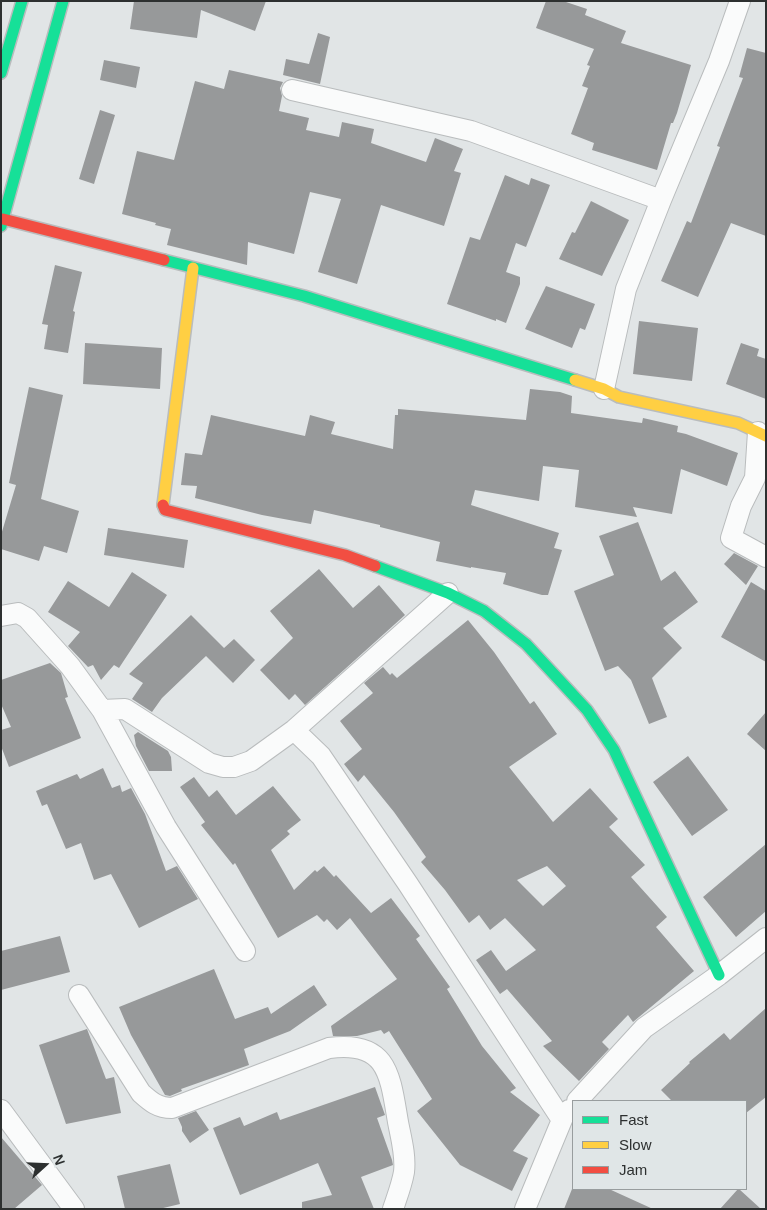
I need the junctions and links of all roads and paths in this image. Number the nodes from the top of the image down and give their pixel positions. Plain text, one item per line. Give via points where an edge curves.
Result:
1 (22, 1) edge
2 (63, 1) edge
3 (740, 1) edge
4 (1, 73) edge
5 (292, 90) dead end
6 (661, 200) junction
7 (2, 222) edge
8 (193, 268) junction
9 (604, 389) junction
10 (762, 434) edge
11 (766, 557) edge
12 (448, 592) junction
13 (1, 616) edge
14 (102, 710) junction
15 (294, 730) junction
16 (766, 938) edge
17 (245, 951) dead end
18 (719, 975) junction
19 (79, 995) dead end
20 (578, 1100) edge
21 (1, 1110) edge
22 (568, 1113) edge
23 (74, 1209) edge
24 (393, 1209) edge
25 (525, 1209) edge

1 - 4 street
2 - 7 street
3 - 6 street
5 - 6 street via 472,131
6 - 9 street via 626,289
7 - 8 street
8 - 9 street via 304,296
8 - 12 street via 163,500 165,510 345,556
9 - 10 street via 620,397 738,423
10 - 11 street via 755,478 741,506 731,538
12 - 15 street
12 - 18 street via 484,610 526,644 587,710 614,750
13 - 14 street via 18,613 27,618 70,666
14 - 15 street via 125,709 209,763 223,767 251,761
14 - 17 street via 166,826
15 - 22 street via 322,756
16 - 18 street
18 - 20 street via 644,1028
19 - 24 street via 141,1093 162,1108 172,1108 329,1048 352,1047 372,1054 386,1068 391,1082 404,1159 404,1173
21 - 23 street
22 - 25 street

